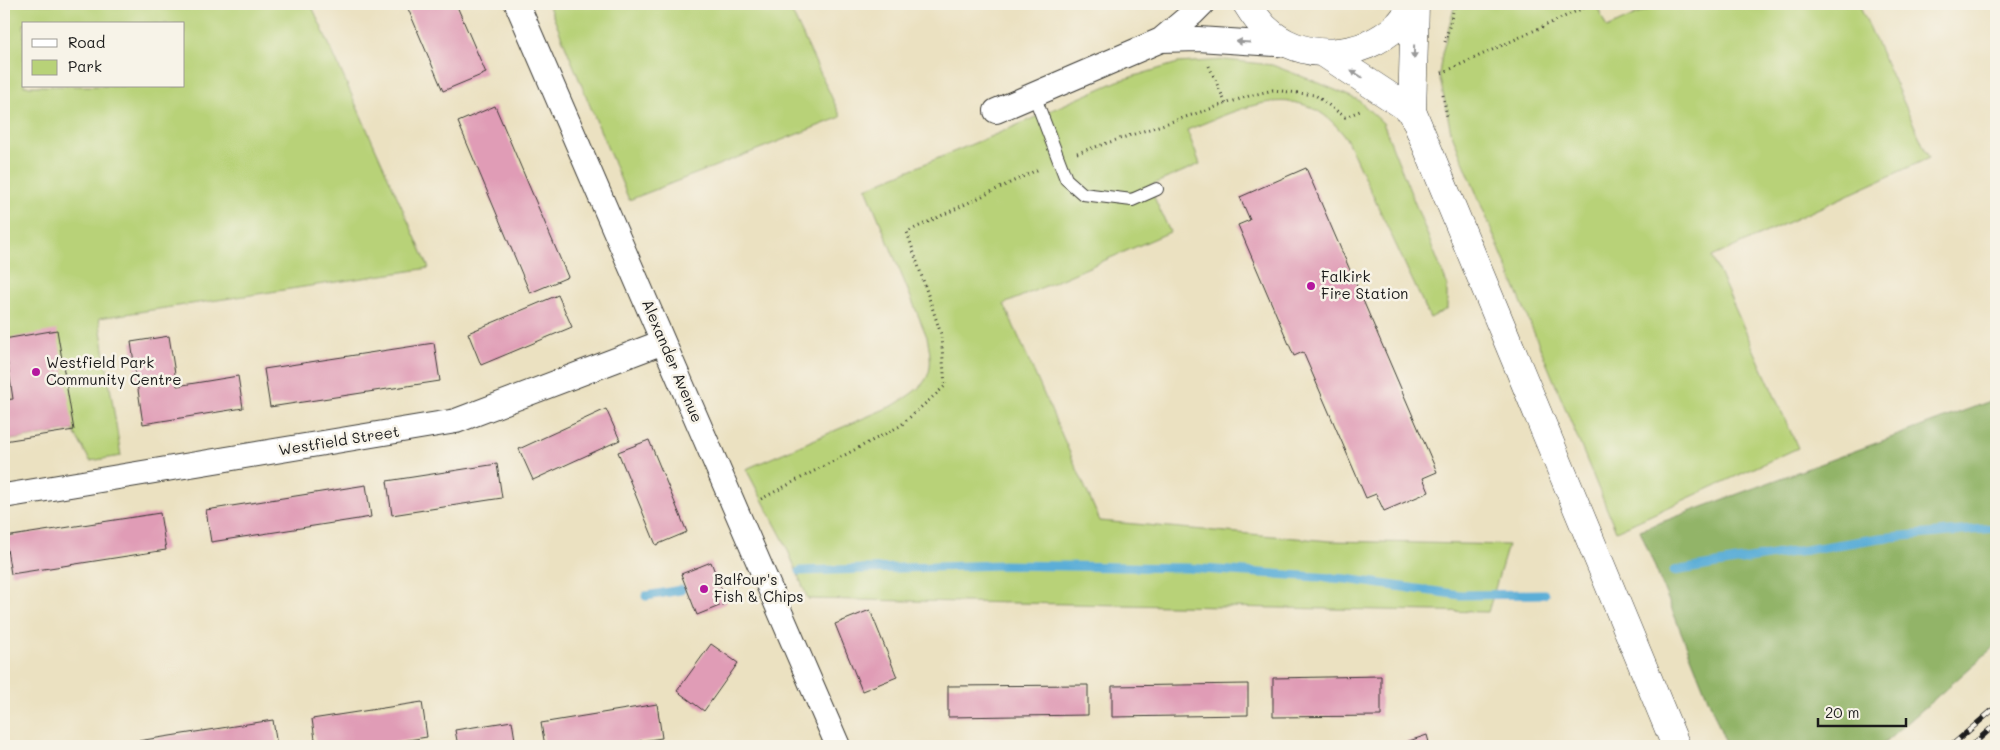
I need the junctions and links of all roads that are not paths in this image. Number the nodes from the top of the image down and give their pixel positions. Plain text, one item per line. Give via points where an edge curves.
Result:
1 (517, 4) edge
2 (1202, 4) edge
3 (1246, 4) edge
4 (1414, 4) edge
5 (1161, 40) junction
6 (1292, 45) junction
7 (1324, 53) junction
8 (1034, 95) junction
9 (996, 111) dead end
10 (1412, 111) junction
11 (1156, 189) dead end
12 (664, 342) junction
13 (4, 496) edge
14 (838, 746) edge
15 (1676, 746) edge

1 - 12 street, Alexander Avenue
2 - 5 street
3 - 6 main road via 1266,28
4 - 7 main road via 1399,25 1377,41 1351,51
4 -> 10 main road
6 -> 5 street
5 - 8 street
6 - 7 main road
10 -> 7 main road
8 - 9 street
8 - 11 lane via 1066,179 1083,194 1132,200
10 - 15 main road
12 - 13 street, Westfield Street via 456,421
12 - 14 street, Alexander Avenue

